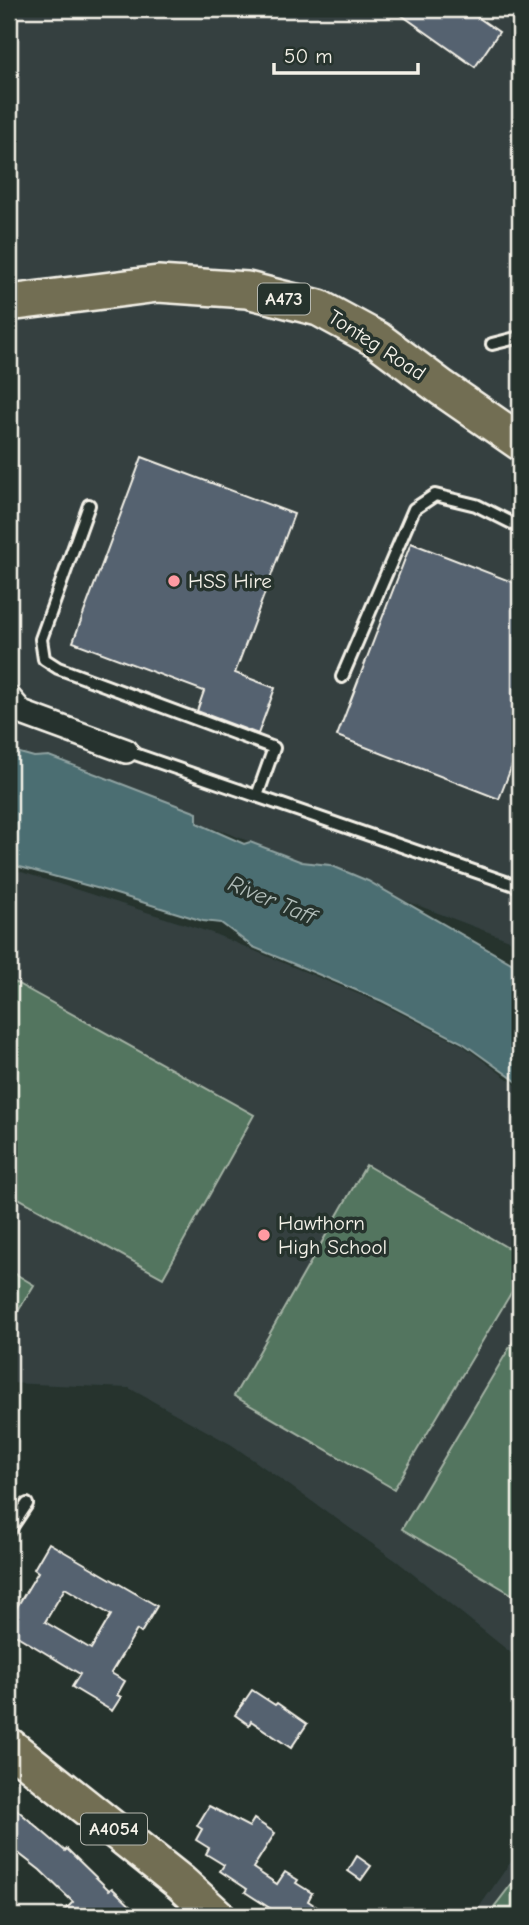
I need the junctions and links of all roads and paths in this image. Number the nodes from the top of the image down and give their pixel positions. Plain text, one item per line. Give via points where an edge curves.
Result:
1 (9, 303) edge
2 (520, 337) edge
3 (492, 344) dead end
4 (520, 442) edge
5 (89, 505) dead end
6 (520, 527) edge
7 (342, 677) dead end
8 (9, 698) edge
9 (126, 751) joint
10 (257, 796) junction
11 (520, 887) edge
12 (27, 1504) dead end
13 (9, 1531) edge
14 (9, 1746) edge
15 (217, 1916) edge

1 - 4 main road, Tonteg Road / A473 via 158,284 247,290 319,308 378,340
2 - 3 lane
5 - 10 lane via 41,639 44,659 274,748
6 - 7 lane via 476,505 435,495 414,509
8 - 9 street via 22,713
9 - 10 lane
10 - 11 lane
12 - 13 lane
14 - 15 main road, A4054

